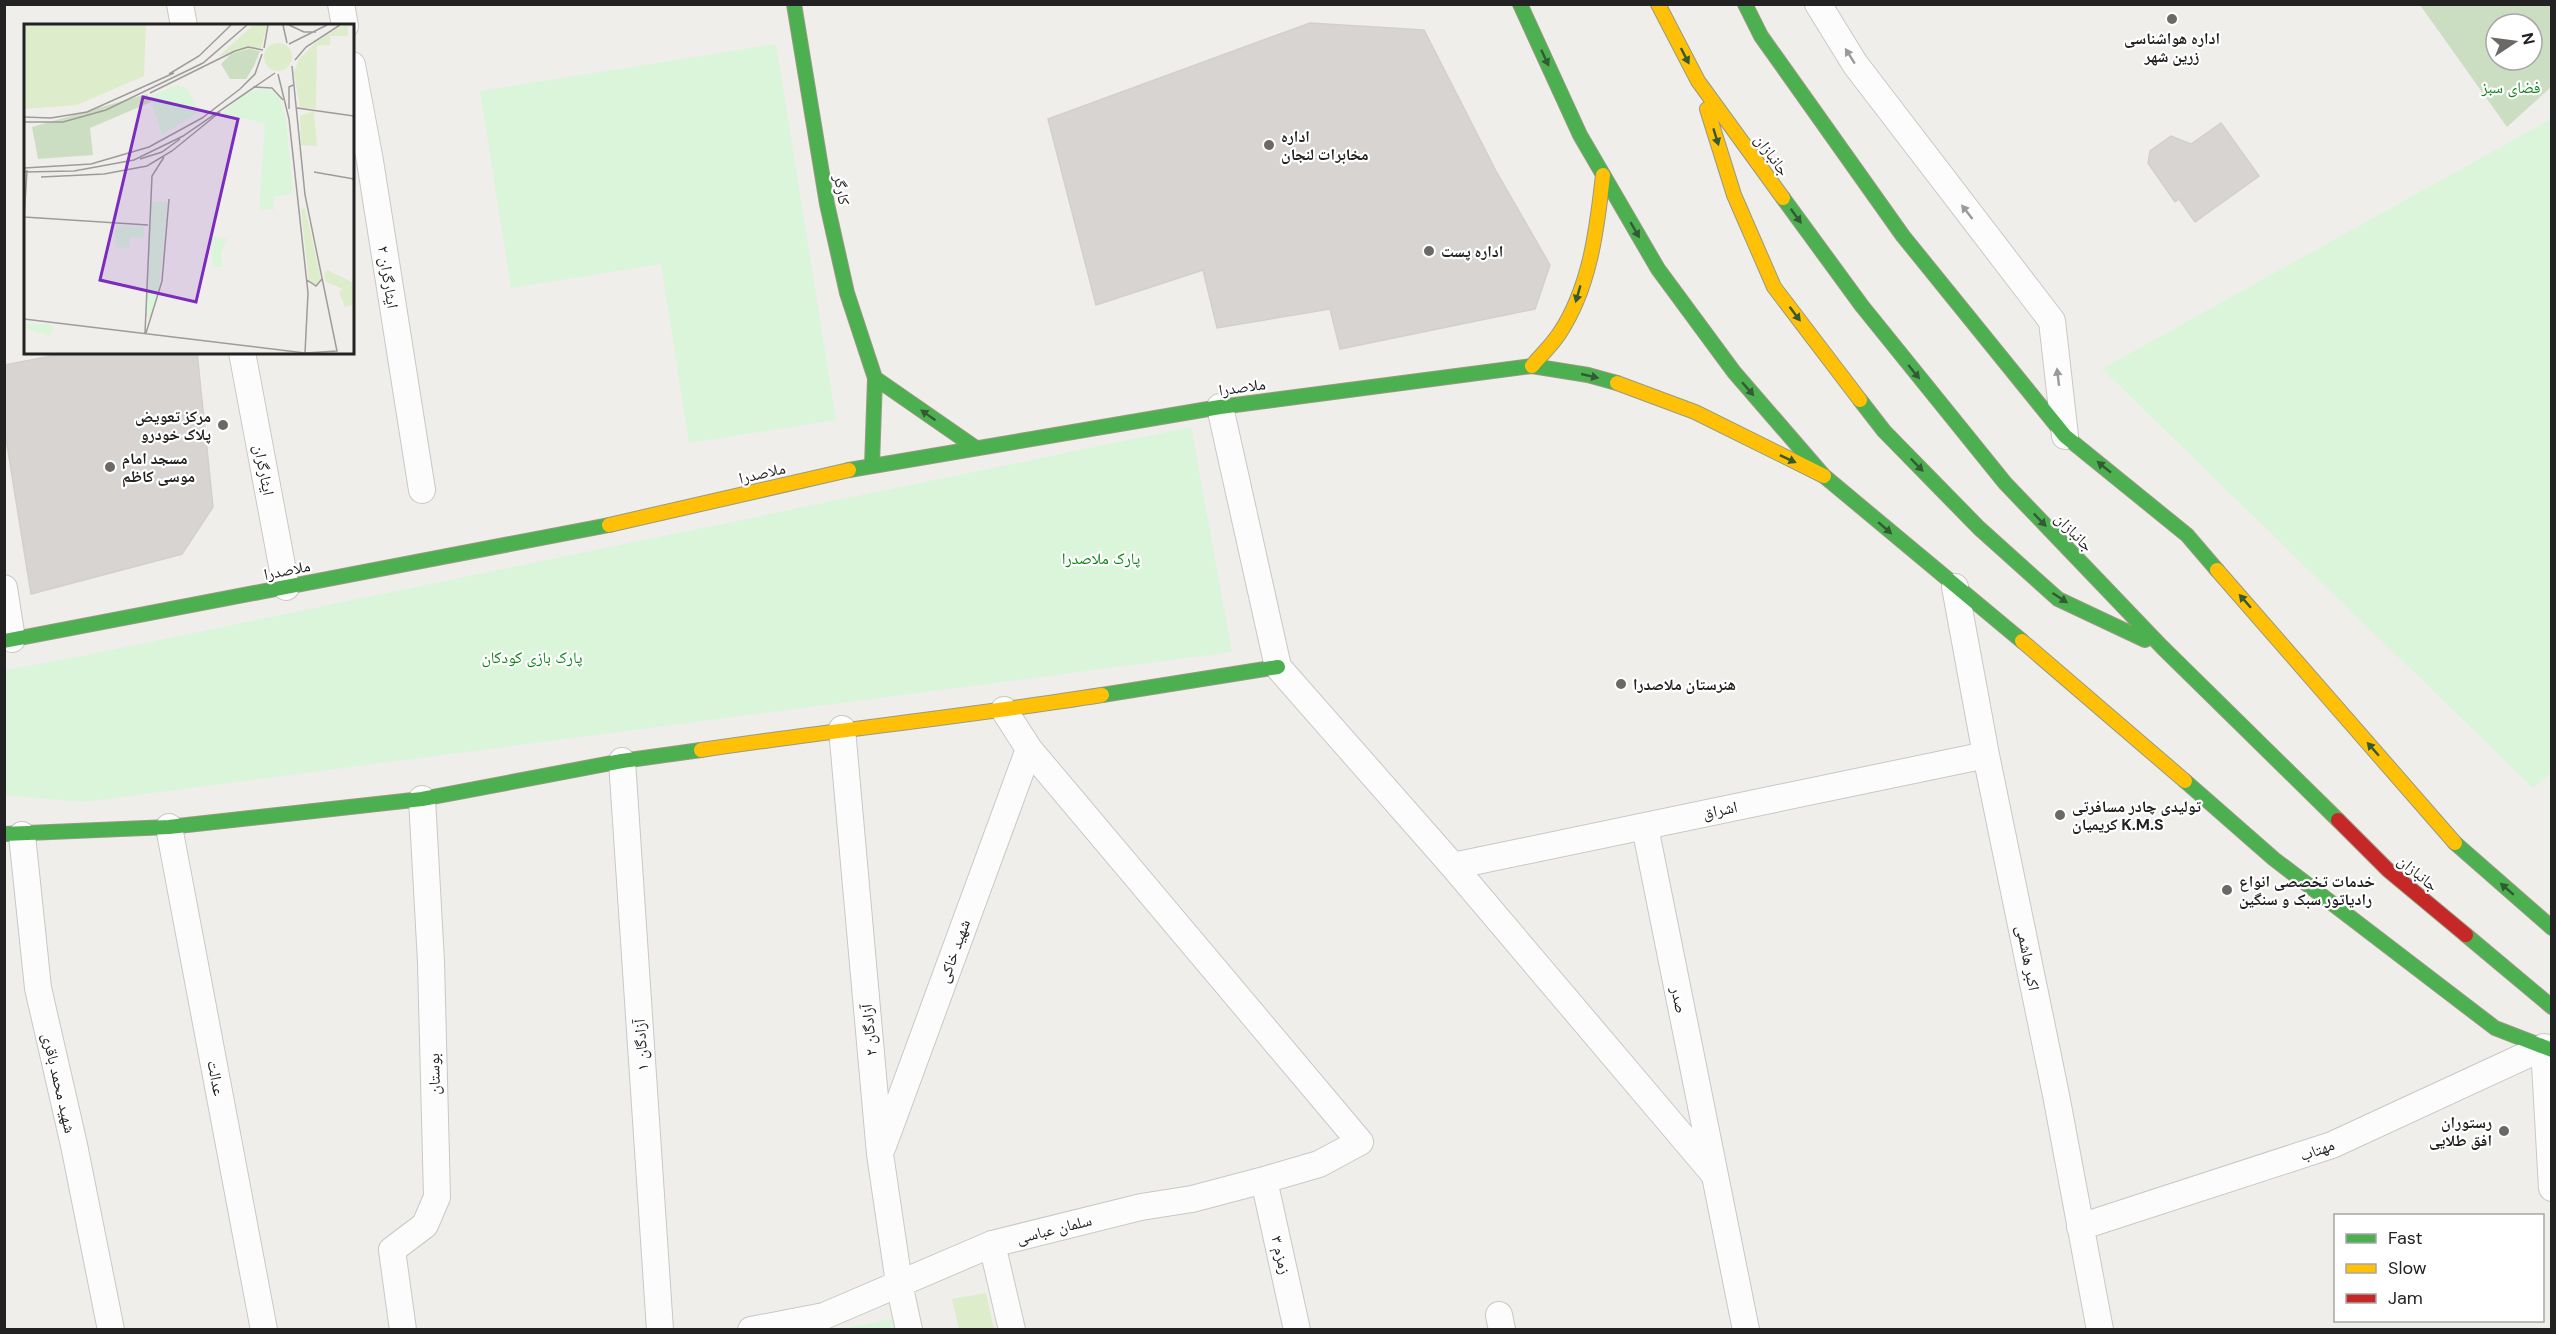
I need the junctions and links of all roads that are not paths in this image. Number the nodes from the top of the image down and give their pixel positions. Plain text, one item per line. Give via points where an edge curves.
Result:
1 (180, 4) edge
2 (342, 4) edge
3 (794, 4) edge
4 (1521, 4) edge
5 (1658, 4) edge
6 (1745, 4) edge
7 (1818, 4) edge
8 (184, 24) edge
9 (345, 24) edge
10 (354, 76) edge
11 (1698, 81) junction
12 (1603, 175) junction
13 (242, 354) edge
14 (1532, 366) junction
15 (875, 378) junction
16 (1220, 407) junction
17 (2065, 436) junction
18 (976, 448) junction
19 (872, 465) junction
20 (1824, 476) junction
21 (422, 490) dead end
22 (286, 586) junction
23 (1955, 587) junction
24 (4, 588) edge
25 (8, 640) edge
26 (2162, 647) junction
27 (1278, 667) junction
28 (1004, 710) junction
29 (842, 729) junction
30 (1029, 749) junction
31 (1986, 754) junction
32 (622, 761) junction
33 (422, 799) junction
34 (169, 827) junction
35 (1645, 827) junction
36 (13, 835) edge
37 (1453, 866) junction
38 (2552, 928) edge
39 (2552, 1007) edge
40 (2548, 1048) edge
41 (880, 1154) junction
42 (1713, 1174) junction
43 (1264, 1180) junction
44 (2552, 1188) edge
45 (2080, 1227) junction
46 (992, 1244) junction
47 (899, 1283) junction
48 (111, 1329) edge
49 (264, 1329) edge
50 (403, 1329) edge
51 (660, 1329) edge
52 (751, 1329) edge
53 (909, 1329) edge
54 (1012, 1329) edge
55 (1297, 1329) edge
56 (1746, 1329) edge
57 (2100, 1329) edge

1 - 8 street
2 - 9 street
3 - 15 main road, کارگر via 827,204 847,293
4 -> 12 main road via 1580,135
5 -> 11 main road, جانبازان
6 - 17 main road via 1761,36 1903,236
17 -> 7 street via 2052,321 1855,64
10 - 21 street, ایثارگران ۲
11 -> 26 main road, جانبازان via 1862,306 2005,483
11 -> 26 main road via 1734,195 1774,287 1884,431 1979,528 2058,599
12 -> 14 main road via 1598,226 1575,306 1559,334
12 -> 20 main road via 1658,269 1734,372
13 - 22 street, ایثارگران
14 - 16 main road, ملاصدرا
14 -> 20 main road, ملاصدرا via 1630,387 1695,412
18 -> 15 main road
15 - 19 main road, کارگر
16 - 18 main road, ملاصدرا
16 - 27 street
38 -> 17 main road via 2460,849 2187,535
18 - 19 main road, ملاصدرا
19 - 22 main road, ملاصدرا via 624,522
20 -> 23 main road
22 - 25 main road, ملاصدرا
23 - 31 street, اکبر هاشمی
23 - 40 main road via 2283,866 2495,1028
24 - 25 street
26 - 39 main road, جانبازان via 2388,870
27 - 28 main road
27 - 37 street
28 - 29 main road
28 - 30 street
29 - 32 main road
29 - 41 street, آزادگان ۲
30 - 41 street, شهید خاکی
30 - 43 street, سلمان عباسی via 1360,1142 1319,1164
31 - 35 street, اشراق
31 - 45 street, اکبر هاشمی
32 - 33 main road
32 - 51 street, آزادگان ۱
33 - 34 main road
33 - 50 street, بوستان via 437,1197 425,1225 392,1250
34 - 36 main road
34 - 49 street, عدالت
35 - 37 street, اشراق
35 - 42 street, صدر
36 - 48 street, شهید محمد باقری via 38,988
37 - 42 street
40 - 44 street
40 - 45 street, مهتاب via 2332,1145
41 - 47 street, آزادگان ۲
42 - 56 street, صدر
43 - 46 street, سلمان عباسی
43 - 55 street, زمزم ۳
45 - 57 street, اکبر هاشمی
46 - 47 street, سلمان عباسی
46 - 54 street
47 - 52 street, سلمان عباسی via 824,1316
47 - 53 street, آزادگان ۲

